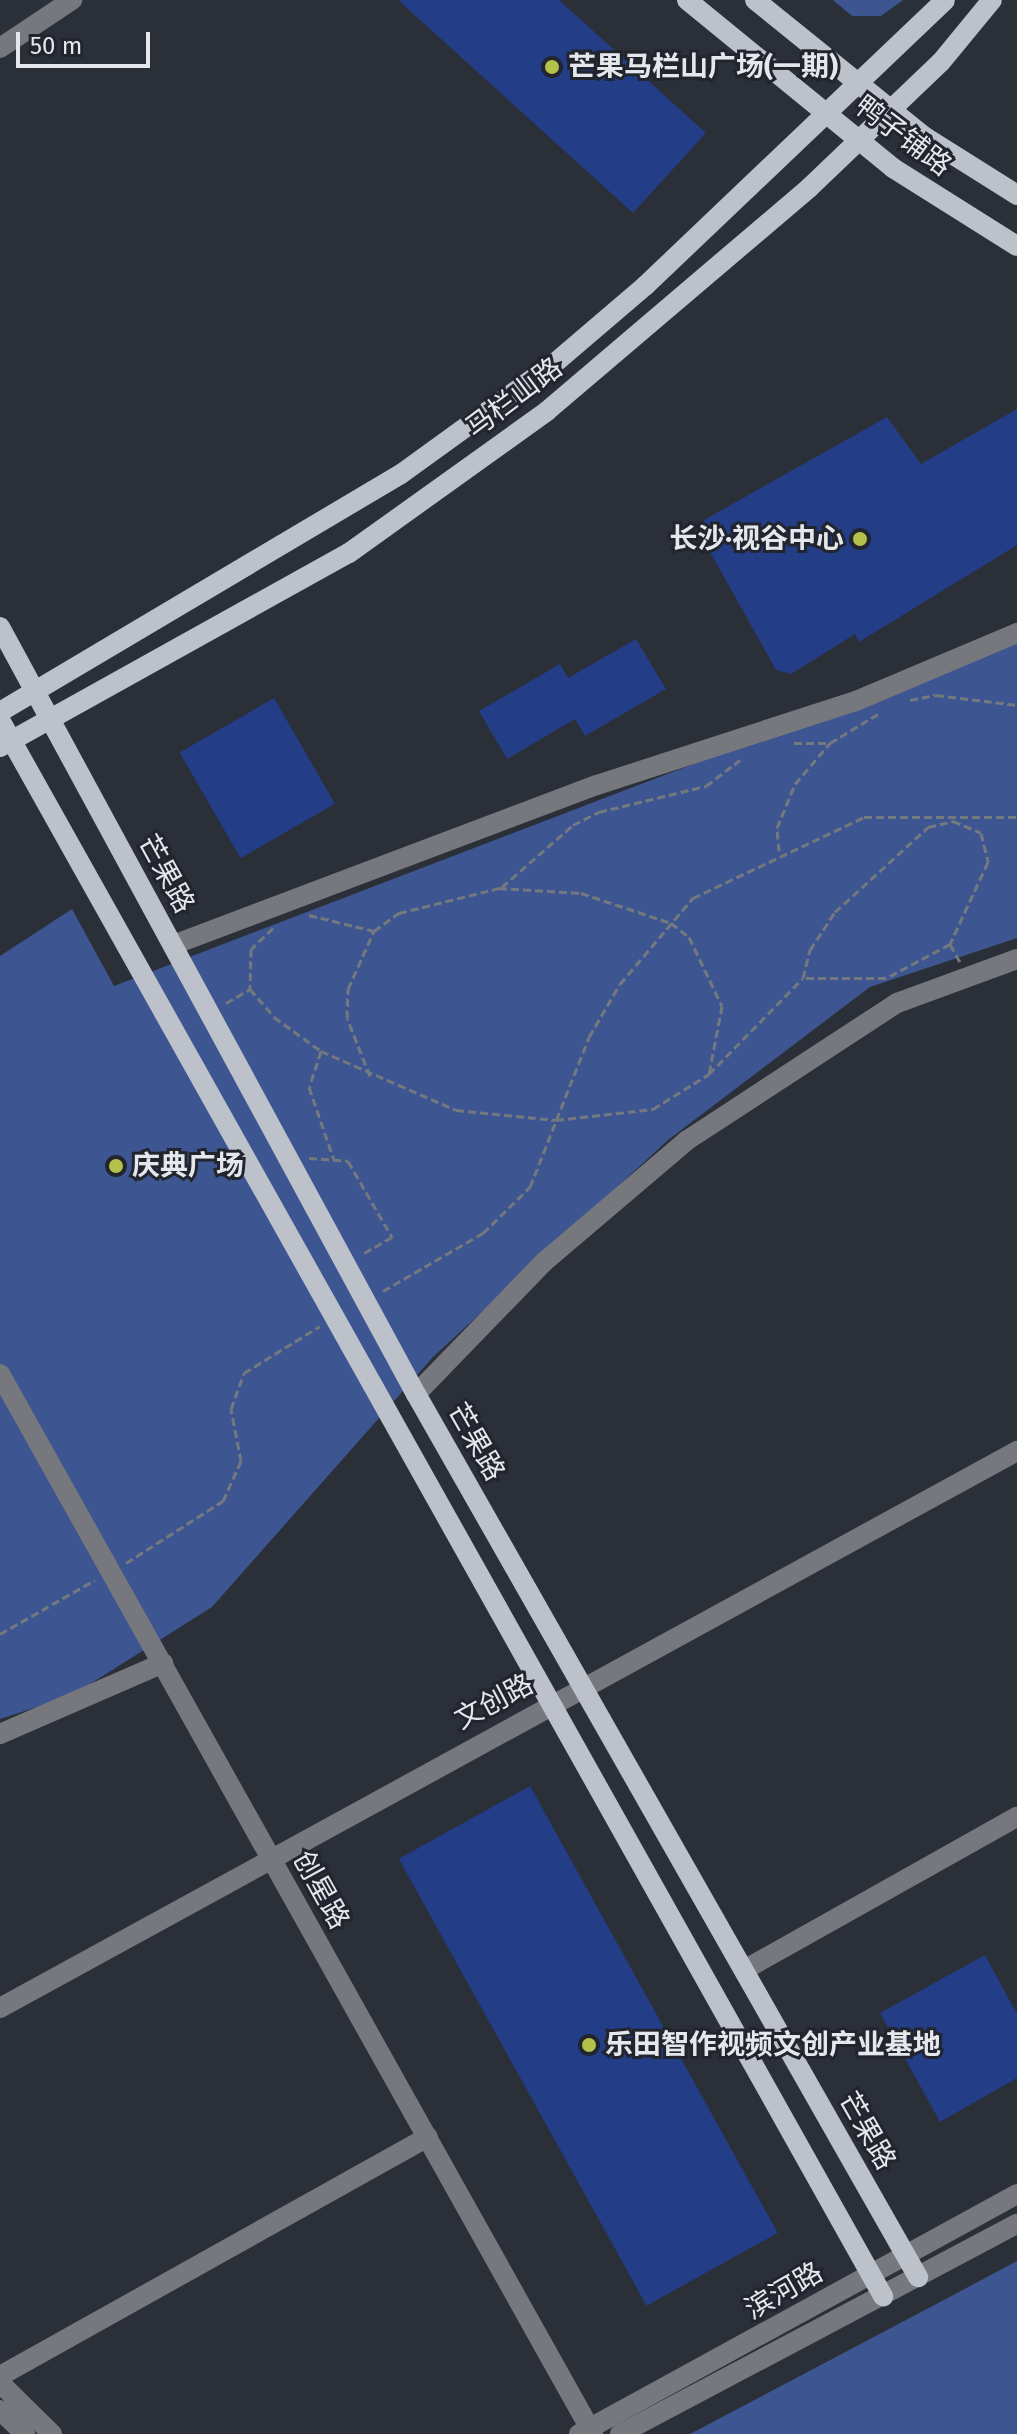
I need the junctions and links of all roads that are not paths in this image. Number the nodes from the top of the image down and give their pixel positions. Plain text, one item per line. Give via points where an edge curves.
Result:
1 (72, 0) edge
2 (687, 0) edge
3 (755, 0) edge
4 (945, 0) edge
5 (992, 0) edge
6 (0, 48) edge
7 (859, 84) junction
8 (892, 109) junction
9 (827, 114) junction
10 (859, 140) junction
11 (1017, 195) edge
12 (1017, 246) edge
13 (0, 627) edge
14 (1017, 633) edge
15 (34, 691) junction
16 (0, 712) edge
17 (49, 719) junction
18 (0, 720) edge
19 (6, 744) edge
20 (173, 945) junction
21 (1017, 959) edge
22 (0, 1374) edge
23 (416, 1394) junction
24 (1017, 1451) edge
25 (163, 1663) junction
26 (584, 1688) junction
27 (549, 1704) junction
28 (0, 1734) edge
29 (1017, 1817) edge
30 (269, 1855) junction
31 (744, 1970) junction
32 (0, 2008) edge
33 (428, 2137) junction
34 (1017, 2194) edge
35 (1017, 2224) edge
36 (905, 2254) junction
37 (870, 2273) junction
38 (918, 2277) junction
39 (883, 2296) junction
40 (0, 2376) edge
41 (0, 2383) edge
42 (0, 2410) edge
43 (587, 2432) edge
44 (25, 2434) edge
45 (52, 2434) edge
46 (620, 2434) edge

1 - 6 street
2 - 9 main road, 鸭子铺路
3 - 7 main road, 鸭子铺路
4 - 7 main road, 马栏山路
5 - 8 main road, 马栏山路
7 - 8 main road, 鸭子铺路
7 - 9 main road, 马栏山路
8 - 10 main road, 马栏山路
8 - 11 main road, 鸭子铺路
9 - 10 main road, 鸭子铺路
9 - 15 main road, 马栏山路 via 556,362 401,474
10 - 12 main road, 鸭子铺路
10 - 17 main road, 马栏山路 via 547,411 349,553
13 - 15 main road, 芒果路
14 - 20 street via 856,701 597,785
15 - 16 main road, 马栏山路
15 - 17 main road, 芒果路
17 - 19 main road, 马栏山路
17 - 20 main road, 芒果路
18 - 19 main road
19 - 27 main road
20 - 23 main road, 芒果路
21 - 23 street via 965,973 842,1035 686,1141 544,1262
22 - 25 street, 创星路
23 - 26 main road, 芒果路
24 - 26 street, 文创路
25 - 28 street
25 - 30 street, 创星路
26 - 27 street, 文创路
26 - 31 main road, 芒果路
27 - 30 street, 文创路
27 - 37 main road
29 - 31 street
30 - 32 street, 文创路
30 - 33 street, 创星路
31 - 36 main road, 芒果路
33 - 40 street
33 - 43 street, 创星路
34 - 36 street, 滨河路
35 - 38 street, 滨河路
36 - 37 street, 滨河路
36 - 38 main road, 芒果路
37 - 39 main road
37 - 43 street, 滨河路
38 - 39 street, 滨河路
39 - 46 street, 滨河路
41 - 45 street
42 - 44 street

